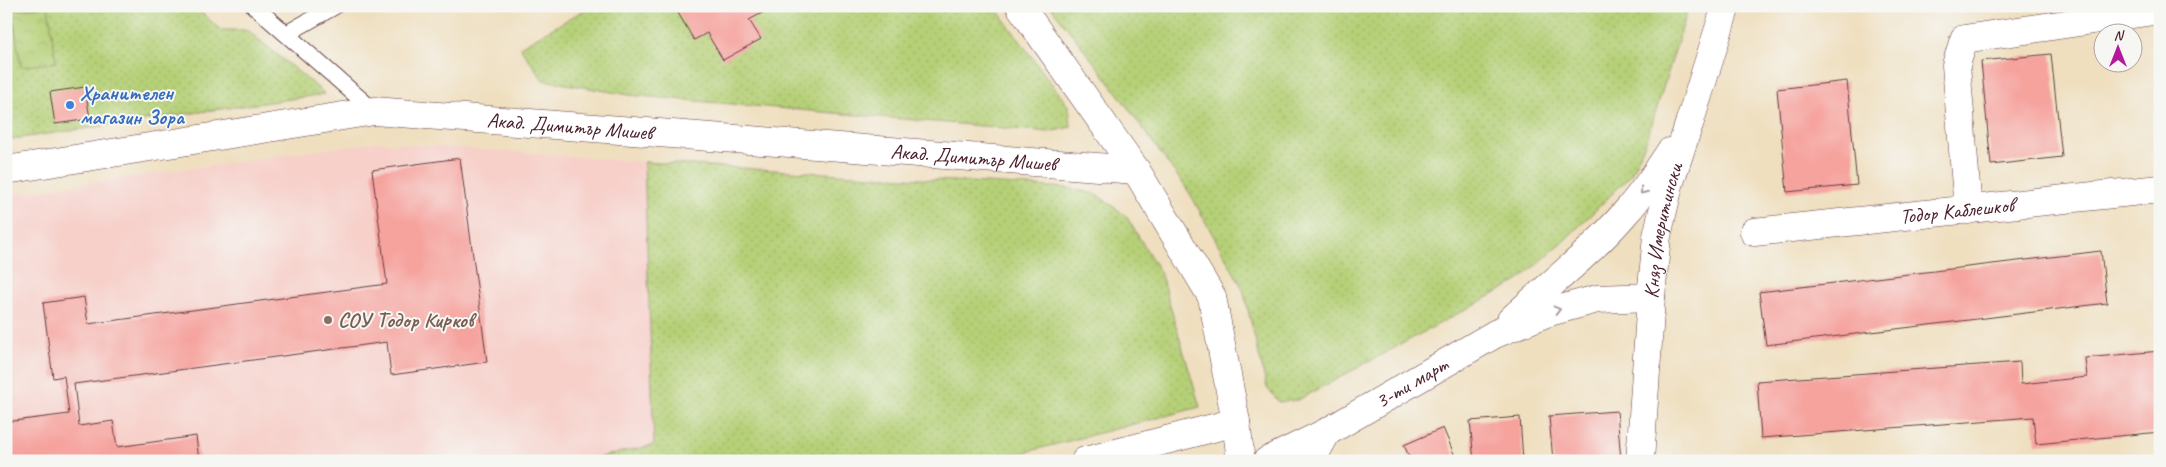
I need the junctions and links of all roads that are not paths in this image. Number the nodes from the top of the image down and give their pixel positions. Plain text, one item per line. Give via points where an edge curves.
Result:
1 (254, 6) edge
2 (335, 6) edge
3 (1020, 6) edge
4 (1726, 6) edge
5 (2160, 10) edge
6 (286, 34) junction
7 (374, 111) junction
8 (1690, 122) junction
9 (6, 170) edge
10 (1136, 170) junction
11 (2160, 189) edge
12 (1968, 210) junction
13 (1754, 232) dead end
14 (1651, 296) junction
15 (1496, 334) junction
16 (1236, 422) junction
17 (1327, 432) junction
18 (1085, 461) edge
19 (1241, 461) edge
20 (1267, 461) edge
21 (1311, 461) edge
22 (1640, 461) edge

1 - 6 lane
2 - 6 lane
3 - 10 street
4 - 8 street, Княз Имеритински
5 - 12 street via 1964,39 1956,65
6 - 7 lane
7 - 9 street, Акад. Димитър Мишев
7 - 10 street, Акад. Димитър Мишев
8 - 14 street, Княз Имеритински via 1657,236
8 -> 15 street via 1627,212
10 - 16 street via 1212,297
11 - 12 street, Тодор Каблешков
12 - 13 street, Тодор Каблешков
15 -> 14 street via 1546,313 1597,299
14 - 22 street, Княз Имеритински
15 - 17 street, 3-ти март
16 - 18 street
16 - 19 street
17 - 20 street, 3-ти март
17 - 21 street

